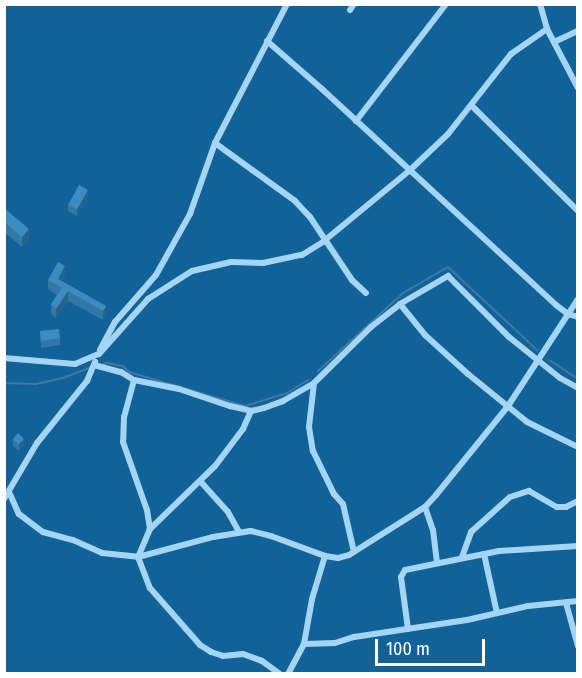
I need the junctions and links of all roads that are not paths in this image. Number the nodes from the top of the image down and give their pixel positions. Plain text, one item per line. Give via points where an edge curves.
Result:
1 (286, 4) edge
2 (446, 4) edge
3 (540, 4) edge
4 (547, 29) junction
5 (578, 31) edge
6 (267, 41) junction
7 (554, 42) junction
8 (578, 88) edge
9 (472, 106) junction
10 (356, 121) junction
11 (215, 143) junction
12 (410, 171) junction
13 (578, 211) edge
14 (324, 241) junction
15 (366, 293) dead end
16 (578, 299) edge
17 (400, 304) junction
18 (568, 314) junction
19 (578, 317) edge
20 (99, 354) junction
21 (4, 358) edge
22 (538, 360) junction
23 (94, 365) junction
24 (134, 380) junction
25 (314, 383) junction
26 (578, 388) edge
27 (508, 406) junction
28 (251, 411) junction
29 (578, 447) edge
30 (201, 482) junction
31 (9, 492) junction
32 (4, 499) edge
33 (578, 501) edge
34 (425, 507) junction
35 (150, 528) junction
36 (239, 532) junction
37 (578, 546) edge
38 (354, 552) junction
39 (484, 554) junction
40 (325, 556) junction
41 (138, 557) junction
42 (462, 557) junction
43 (437, 563) junction
44 (578, 601) edge
45 (566, 603) junction
46 (497, 613) junction
47 (408, 629) junction
48 (304, 644) junction
49 (578, 646) edge
50 (280, 674) edge
51 (288, 674) edge

1 - 6 street
2 - 10 street
3 - 4 street
4 - 7 street
4 - 9 street via 511,54
5 - 7 street
6 - 10 street
6 - 11 street
7 - 8 street
9 - 12 street
9 - 13 street
10 - 12 street
11 - 14 street via 295,201
11 - 20 street via 183,227 156,275 105,337
12 - 14 street
12 - 18 street
14 - 15 street
14 - 20 street via 302,255 263,263 231,262 192,271 148,299
16 - 18 street
17 - 22 street via 448,276
17 - 25 street
17 - 27 street via 435,345
18 - 19 street
18 - 22 street
20 - 21 street via 75,364
20 - 23 street
22 - 26 street
22 - 27 street
23 - 24 street
23 - 31 street via 87,381 37,442
24 - 28 street
24 - 35 street via 124,417 123,442
25 - 28 street via 283,401
25 - 38 street via 309,427 313,451 343,504
27 - 29 street via 528,422
27 - 34 street
28 - 30 street via 243,429
30 - 35 street via 173,503
30 - 36 street via 228,512
31 - 32 street
31 - 41 street via 19,514 43,532 102,553
33 - 42 street via 556,507 529,491 510,497 471,532
34 - 38 street
34 - 43 street via 433,530
35 - 41 street
36 - 40 street via 271,536
36 - 41 street
37 - 39 street
38 - 40 street via 338,558
39 - 42 street
39 - 46 street
40 - 48 street
41 - 50 street via 150,588 200,645 223,656 243,654
42 - 43 street
43 - 47 street via 405,570 401,577
44 - 45 street
45 - 46 street
45 - 49 street
46 - 47 street
47 - 48 street via 335,643
48 - 51 street

